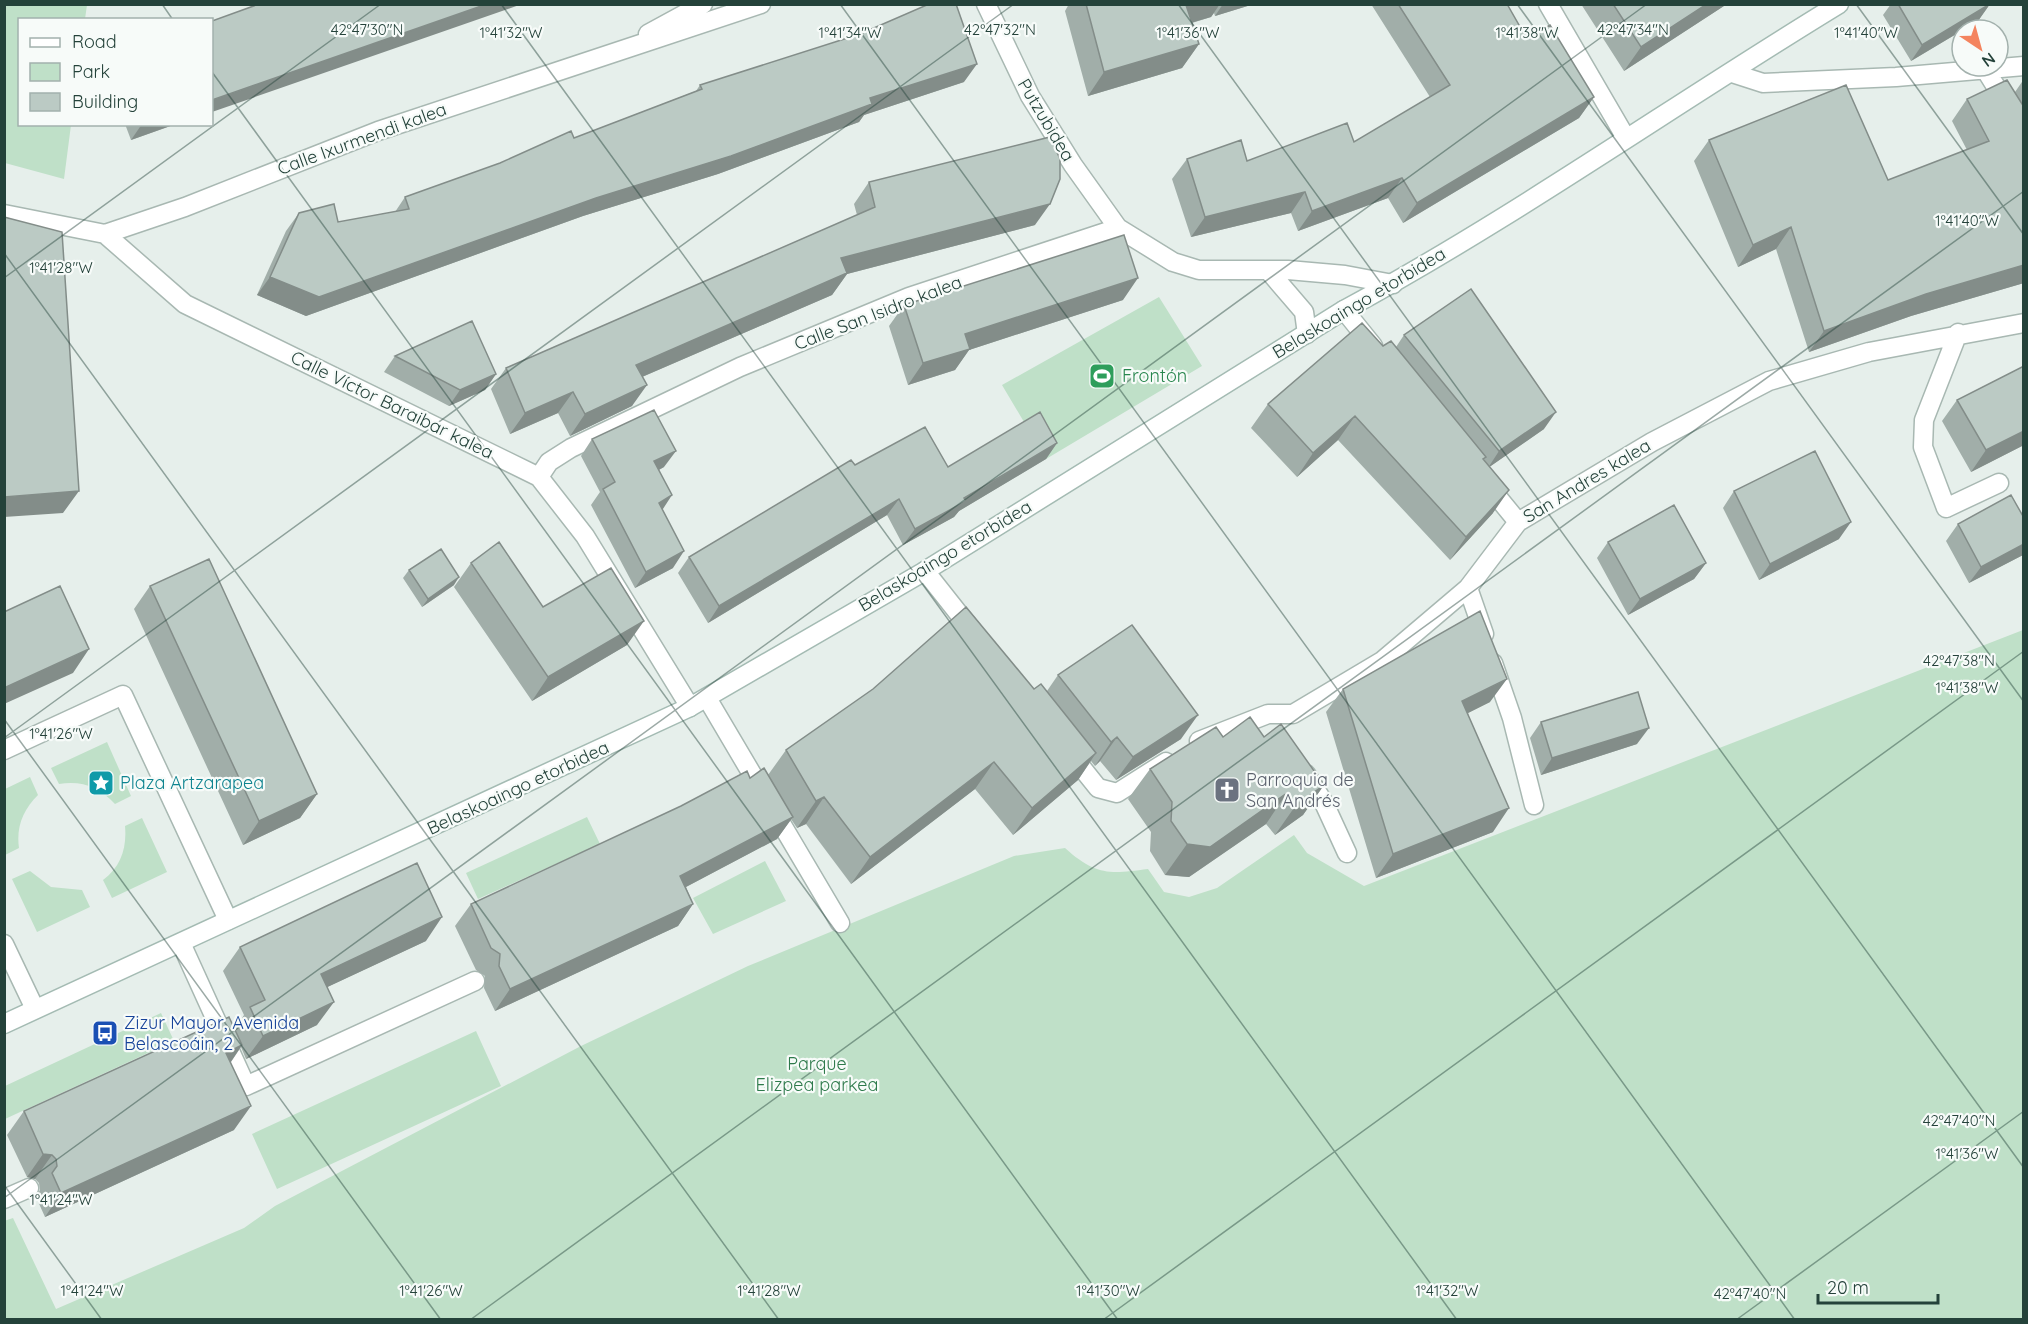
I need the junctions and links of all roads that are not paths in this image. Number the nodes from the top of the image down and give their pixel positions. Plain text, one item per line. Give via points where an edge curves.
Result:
1 (703, 4) edge
2 (761, 4) edge
3 (986, 4) edge
4 (1548, 4) edge
5 (1839, 4) edge
6 (620, 50) junction
7 (1950, 72) edge
8 (1732, 73) junction
9 (1991, 78) edge
10 (2024, 132) edge
11 (1626, 138) junction
12 (4, 214) edge
13 (1118, 228) junction
14 (105, 234) junction
15 (1268, 270) junction
16 (1393, 284) junction
17 (1344, 310) junction
18 (2024, 323) edge
19 (1958, 333) junction
20 (1307, 334) junction
21 (1384, 359) edge
22 (1473, 468) edge
23 (539, 477) junction
24 (1999, 483) dead end
25 (1518, 522) junction
26 (925, 571) junction
27 (1468, 588) junction
28 (983, 643) edge
29 (707, 698) junction
30 (690, 707) junction
31 (1268, 714) junction
32 (1281, 734) edge
33 (1062, 743) edge
34 (4, 750) edge
35 (1299, 764) edge
36 (1534, 805) dead end
37 (1347, 854) dead end
38 (228, 921) junction
39 (840, 923) dead end
40 (181, 942) junction
41 (4, 944) edge
42 (475, 981) dead end
43 (35, 1009) junction
44 (4, 1024) edge
45 (29, 1188) dead end
46 (4, 1199) edge

1 - 6 street, Calle Ixurmendi kalea
2 - 6 street, Calle Ixurmendi kalea
3 - 13 street, Putzubidea via 1030,96
4 - 11 street
5 - 8 street, Belaskoaingo etorbidea
6 - 14 street, Calle Ixurmendi kalea via 378,130 185,207
7 - 8 street via 1763,83
8 - 11 street, Belaskoaingo etorbidea
9 - 10 street
11 - 16 street, Belaskoaingo etorbidea
12 - 14 street, Calle Víctor Baraibar kalea
13 - 15 street via 1173,262 1199,270
13 - 23 street, Calle San Isidro kalea via 909,297 740,367 571,448 549,462
14 - 23 street, Calle Víctor Baraibar kalea via 185,304
15 - 16 street via 1345,275
15 - 20 street via 1304,312
16 - 17 street, Belaskoaingo etorbidea
17 - 20 street, Belaskoaingo etorbidea
17 - 21 street
18 - 19 street, San Andres kalea
19 - 24 street via 1924,420 1923,447 1946,508
19 - 25 street, San Andres kalea via 1869,352 1769,381 1652,442
20 - 26 street, Belaskoaingo etorbidea
22 - 25 street
23 - 30 street, Calle Víctor Baraibar kalea via 585,536
25 - 27 street, San Andres kalea
26 - 28 street
26 - 29 street, Belaskoaingo etorbidea
27 - 31 street, San Andres kalea via 1382,661 1293,714
27 - 36 street via 1512,718
29 - 30 street, Belaskoaingo etorbidea
29 - 39 street
30 - 38 street, Belaskoaingo etorbidea
31 - 32 street
31 - 33 street, San Andres kalea via 1202,739 1117,793 1098,788
34 - 38 street via 123,695
35 - 37 street via 1324,803
38 - 40 street, Belaskoaingo etorbidea
40 - 42 street via 246,1086
40 - 43 street, Belaskoaingo etorbidea
41 - 43 street
43 - 44 street, Belaskoaingo etorbidea
45 - 46 street

